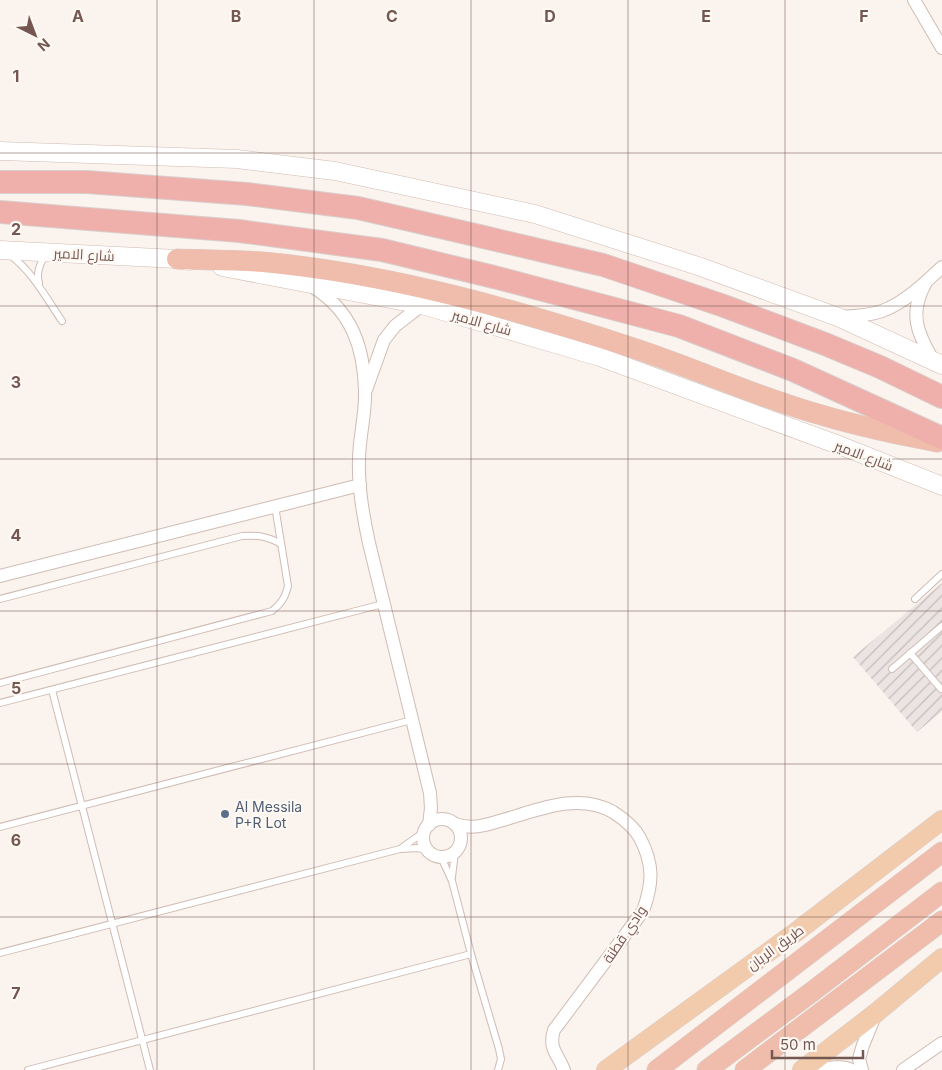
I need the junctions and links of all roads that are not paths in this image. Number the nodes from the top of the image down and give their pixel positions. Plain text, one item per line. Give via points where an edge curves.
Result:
1 (914, 0) edge
2 (942, 48) edge
3 (0, 150) edge
4 (0, 182) edge
5 (1, 213) edge
6 (2, 250) edge
7 (47, 252) junction
8 (177, 259) junction
9 (942, 267) edge
10 (926, 282) junction
11 (307, 283) junction
12 (43, 294) junction
13 (422, 305) junction
14 (838, 317) junction
15 (62, 320) dead end
16 (938, 362) edge
17 (365, 392) junction
18 (942, 397) edge
19 (942, 438) edge
20 (942, 443) edge
21 (360, 485) junction
22 (942, 486) edge
23 (275, 506) junction
24 (281, 544) junction
25 (0, 576) edge
26 (941, 577) edge
27 (0, 599) edge
28 (915, 599) dead end
29 (383, 604) junction
30 (942, 626) edge
31 (910, 653) junction
32 (892, 669) dead end
33 (0, 683) edge
34 (941, 689) dead end
35 (52, 690) junction
36 (0, 703) edge
37 (412, 720) junction
38 (430, 793) junction
39 (82, 806) junction
40 (942, 820) edge
41 (451, 822) junction
42 (482, 826) junction
43 (0, 827) edge
44 (427, 828) junction
45 (458, 847) junction
46 (400, 848) junction
47 (428, 851) junction
48 (942, 852) edge
49 (441, 857) junction
50 (452, 881) junction
51 (942, 892) edge
52 (942, 921) edge
53 (111, 924) junction
54 (0, 953) edge
55 (471, 954) junction
56 (942, 958) edge
57 (877, 1012) junction
58 (142, 1040) junction
59 (942, 1043) edge
60 (565, 1069) edge
61 (28, 1070) edge
62 (150, 1070) edge
63 (498, 1070) edge
64 (606, 1070) edge
65 (657, 1070) edge
66 (707, 1070) edge
67 (745, 1070) edge
68 (802, 1070) edge
69 (818, 1070) edge
70 (852, 1070) edge
71 (862, 1070) edge
72 (903, 1070) edge

1 - 2 street
3 - 14 main road via 237,159 335,171 535,214 698,266
4 - 18 highway via 87,182 247,194 358,208 475,234 603,265 724,306 825,344
5 - 19 highway via 249,232 382,250 584,299 679,326 793,370
6 - 7 main road, شارع الامير
6 - 12 lane via 20,262
7 - 8 main road, شارع الامير
7 - 12 lane via 39,265 38,280
8 - 11 main road, شارع الامير
8 - 20 highway via 263,262 420,288 502,308 640,350 817,414
9 - 10 street
10 - 14 street via 883,311
10 - 16 street via 916,306 916,319 923,344
11 - 13 main road, شارع الامير
11 - 17 street via 336,304 347,318 360,350
12 - 15 lane
13 - 17 street via 395,326 384,340
13 - 22 main road, شارع الامير via 600,357
14 - 16 main road
17 - 21 street
21 - 23 street
21 - 29 street via 368,543
23 - 24 lane
23 - 25 street
24 - 27 lane via 269,537 242,536
24 - 33 lane via 288,586 286,596 272,611
26 - 28 lane
29 - 35 lane
29 - 37 street
30 - 31 lane
31 - 32 lane
31 - 34 lane
35 - 36 lane
35 - 39 lane
37 - 38 street
37 - 39 lane
38 - 41 street
38 - 44 street
39 - 43 lane
39 - 53 lane
40 - 64 main road, طريق الريان via 796,932
41 - 42 street, وادي قطنة via 468,827
41 - 44 street via 435,821
41 - 45 street via 459,829
42 - 45 street, وادي قطنة via 470,833
42 - 60 street, وادي قطنة via 572,802 586,803 606,808 623,818 637,833 646,851 651,878 643,911 551,1038
44 - 46 lane
44 - 47 street via 424,842
45 - 49 street via 446,857
45 - 50 lane
46 - 47 lane
46 - 53 lane
47 - 49 street
48 - 65 highway
49 - 50 lane
50 - 55 lane
51 - 66 highway
52 - 67 highway
53 - 54 lane
53 - 58 lane
55 - 58 lane
55 - 63 lane via 500,1049
56 - 57 main road
57 - 68 main road
57 - 71 street via 858,1059
58 - 61 lane
58 - 62 lane
59 - 72 street
69 - 70 street via 847,1067

